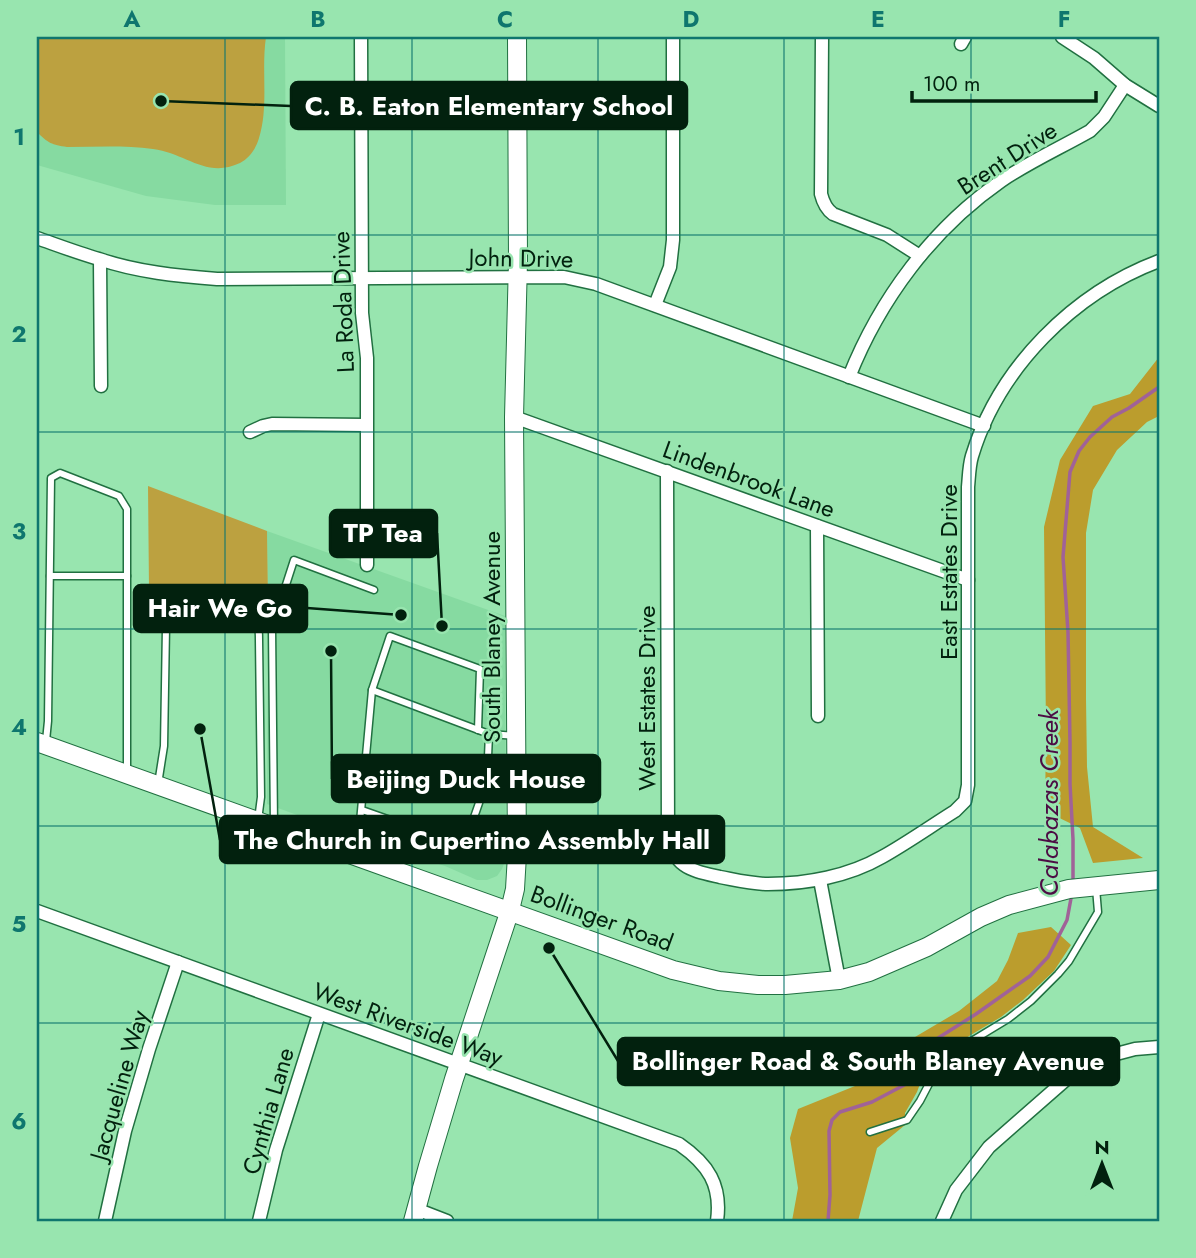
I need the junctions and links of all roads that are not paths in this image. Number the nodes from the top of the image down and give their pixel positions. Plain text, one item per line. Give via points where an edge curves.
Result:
1 (361, 37) edge
2 (517, 37) edge
3 (673, 37) edge
4 (822, 37) edge
5 (1062, 37) edge
6 (1125, 85) junction
7 (1159, 106) edge
8 (37, 238) edge
9 (920, 256) junction
10 (100, 260) junction
11 (1159, 261) edge
12 (517, 277) junction
13 (361, 279) junction
14 (655, 305) junction
15 (849, 377) junction
16 (101, 386) dead end
17 (514, 417) junction
18 (366, 425) junction
19 (984, 426) junction
20 (250, 432) dead end
21 (667, 471) junction
22 (817, 526) junction
23 (367, 565) dead end
24 (50, 576) junction
25 (127, 576) junction
26 (968, 580) junction
27 (374, 590) dead end
28 (372, 690) junction
29 (818, 716) dead end
30 (478, 730) junction
31 (489, 734) junction
32 (516, 736) junction
33 (41, 744) edge
34 (127, 775) junction
35 (158, 785) junction
36 (362, 810) junction
37 (266, 824) junction
38 (351, 854) junction
39 (820, 880) junction
40 (1159, 880) edge
41 (1093, 886) junction
42 (510, 910) junction
43 (37, 911) edge
44 (178, 962) junction
45 (839, 980) junction
46 (319, 1014) junction
47 (1159, 1047) edge
48 (460, 1064) junction
49 (870, 1132) dead end
50 (414, 1215) edge
51 (105, 1221) edge
52 (259, 1221) edge
53 (447, 1221) edge
54 (717, 1221) edge
55 (942, 1221) edge

1 - 13 street, La Roda Drive
2 - 12 street, South Blaney Avenue
3 - 14 street via 673,249
4 - 9 street via 823,203 833,214 887,235
5 - 6 street
6 - 7 street
6 - 9 street, Brent Drive via 1090,131 1000,182 955,218
8 - 10 street, John Drive
9 - 15 street, Brent Drive via 872,327
10 - 13 street, John Drive via 189,277
10 - 16 street
11 - 19 street, East Estates Drive via 1111,284 1051,330 1004,387
12 - 13 street, John Drive
12 - 14 street, John Drive via 575,278
12 - 17 street, South Blaney Avenue
13 - 18 street, La Roda Drive
14 - 15 street, John Drive
15 - 19 street, John Drive
17 - 21 street, Lindenbrook Lane
17 - 32 street, South Blaney Avenue
18 - 20 street via 272,424
18 - 23 street, La Roda Drive
19 - 26 street, East Estates Drive via 972,458 968,488
21 - 22 street, Lindenbrook Lane
21 - 39 street, West Estates Drive via 670,849 685,867 728,878 768,884
22 - 26 street, Lindenbrook Lane
22 - 29 street
24 - 25 lane
24 - 25 lane via 51,478 60,473 119,496 127,509
24 - 33 lane via 48,720
25 - 34 lane
26 - 39 street, East Estates Drive via 965,801 881,858
27 - 37 lane via 294,561 272,628
28 - 30 lane
28 - 30 lane via 390,636 480,669
28 - 36 lane
30 - 31 lane
31 - 32 lane
31 - 36 lane via 487,780 464,846
32 - 42 street, South Blaney Avenue via 517,855
33 - 34 street, Bollinger Road
34 - 35 street, Bollinger Road
35 - 37 street, Bollinger Road
35 - 37 lane via 164,746 168,621 188,616 250,616 259,626 259,788
36 - 38 lane
37 - 38 street, Bollinger Road
38 - 42 street, Bollinger Road
39 - 45 street
40 - 41 street, Bollinger Road
41 - 45 street, Bollinger Road via 1009,905 927,947
41 - 49 lane via 1098,912 1058,974 1008,1019 942,1059 907,1120
42 - 45 street, Bollinger Road via 673,970 719,981 785,985
42 - 48 street, South Blaney Avenue
43 - 44 street, West Riverside Way
44 - 46 street, West Riverside Way
44 - 51 street, Jacqueline Way via 125,1131
46 - 48 street, West Riverside Way
46 - 52 street, Cynthia Lane
47 - 55 street via 1101,1058 1070,1076 989,1147 956,1190
48 - 50 street, South Blaney Avenue
48 - 54 street, West Riverside Way via 678,1144 709,1171 718,1197
50 - 53 street

